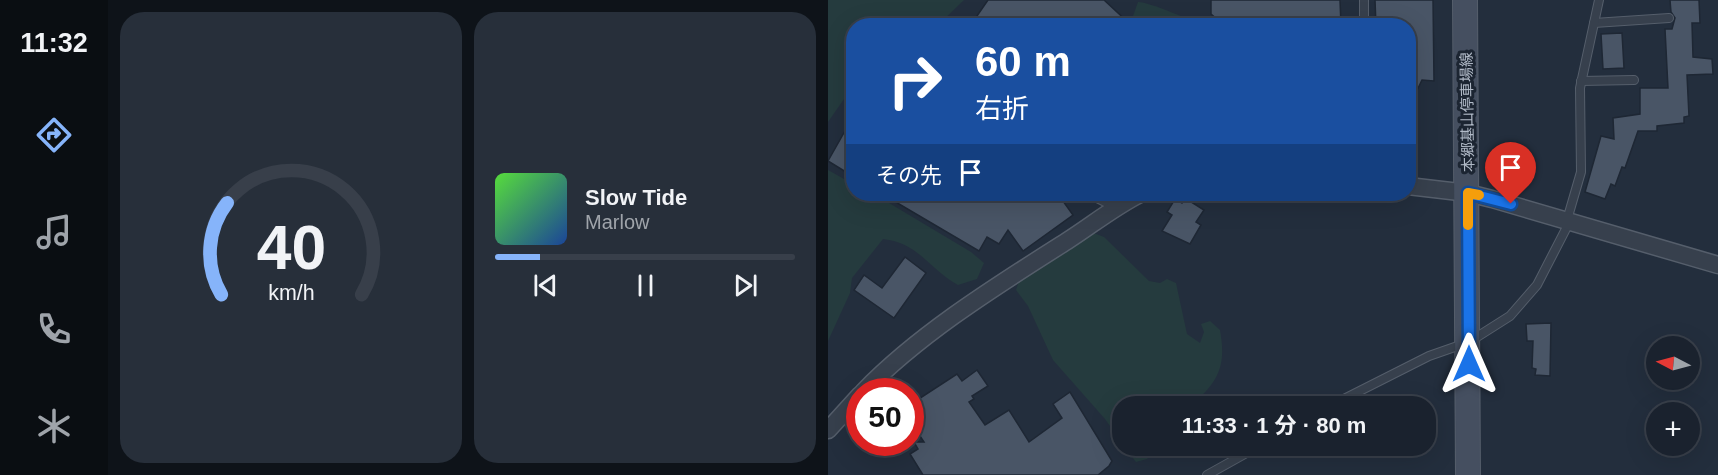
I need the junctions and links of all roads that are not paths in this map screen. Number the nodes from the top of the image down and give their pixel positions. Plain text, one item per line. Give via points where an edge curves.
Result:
1 (1364, 0) edge
2 (1465, 0) edge
3 (1599, 0) edge
4 (1364, 18) edge
5 (1669, 18) dead end
6 (1594, 23) junction
7 (1634, 80) dead end
8 (1581, 81) junction
9 (1416, 187) edge
10 (1468, 193) junction
11 (1103, 201) edge
12 (1127, 201) edge
13 (1115, 207) junction
14 (1569, 221) junction
15 (1718, 265) edge
16 (1469, 342) junction
17 (876, 378) edge
18 (1350, 396) edge
19 (846, 410) edge
20 (828, 430) edge
21 (1241, 456) edge
22 (1207, 475) edge
23 (1468, 475) edge

1 - 4 lane
2 - 10 main road, 本郷基山停車場線
3 - 6 lane
5 - 6 lane
6 - 8 lane
7 - 8 lane
8 - 14 lane via 1581,172
9 - 10 street
10 - 14 street
10 - 16 main road, 本郷基山停車場線
11 - 13 lane
12 - 13 street
13 - 17 street via 1004,281
14 - 15 street
14 - 16 lane via 1537,285 1510,316
16 - 18 lane via 1429,356
16 - 23 main road, 本郷基山停車場線
19 - 20 street
21 - 22 lane

